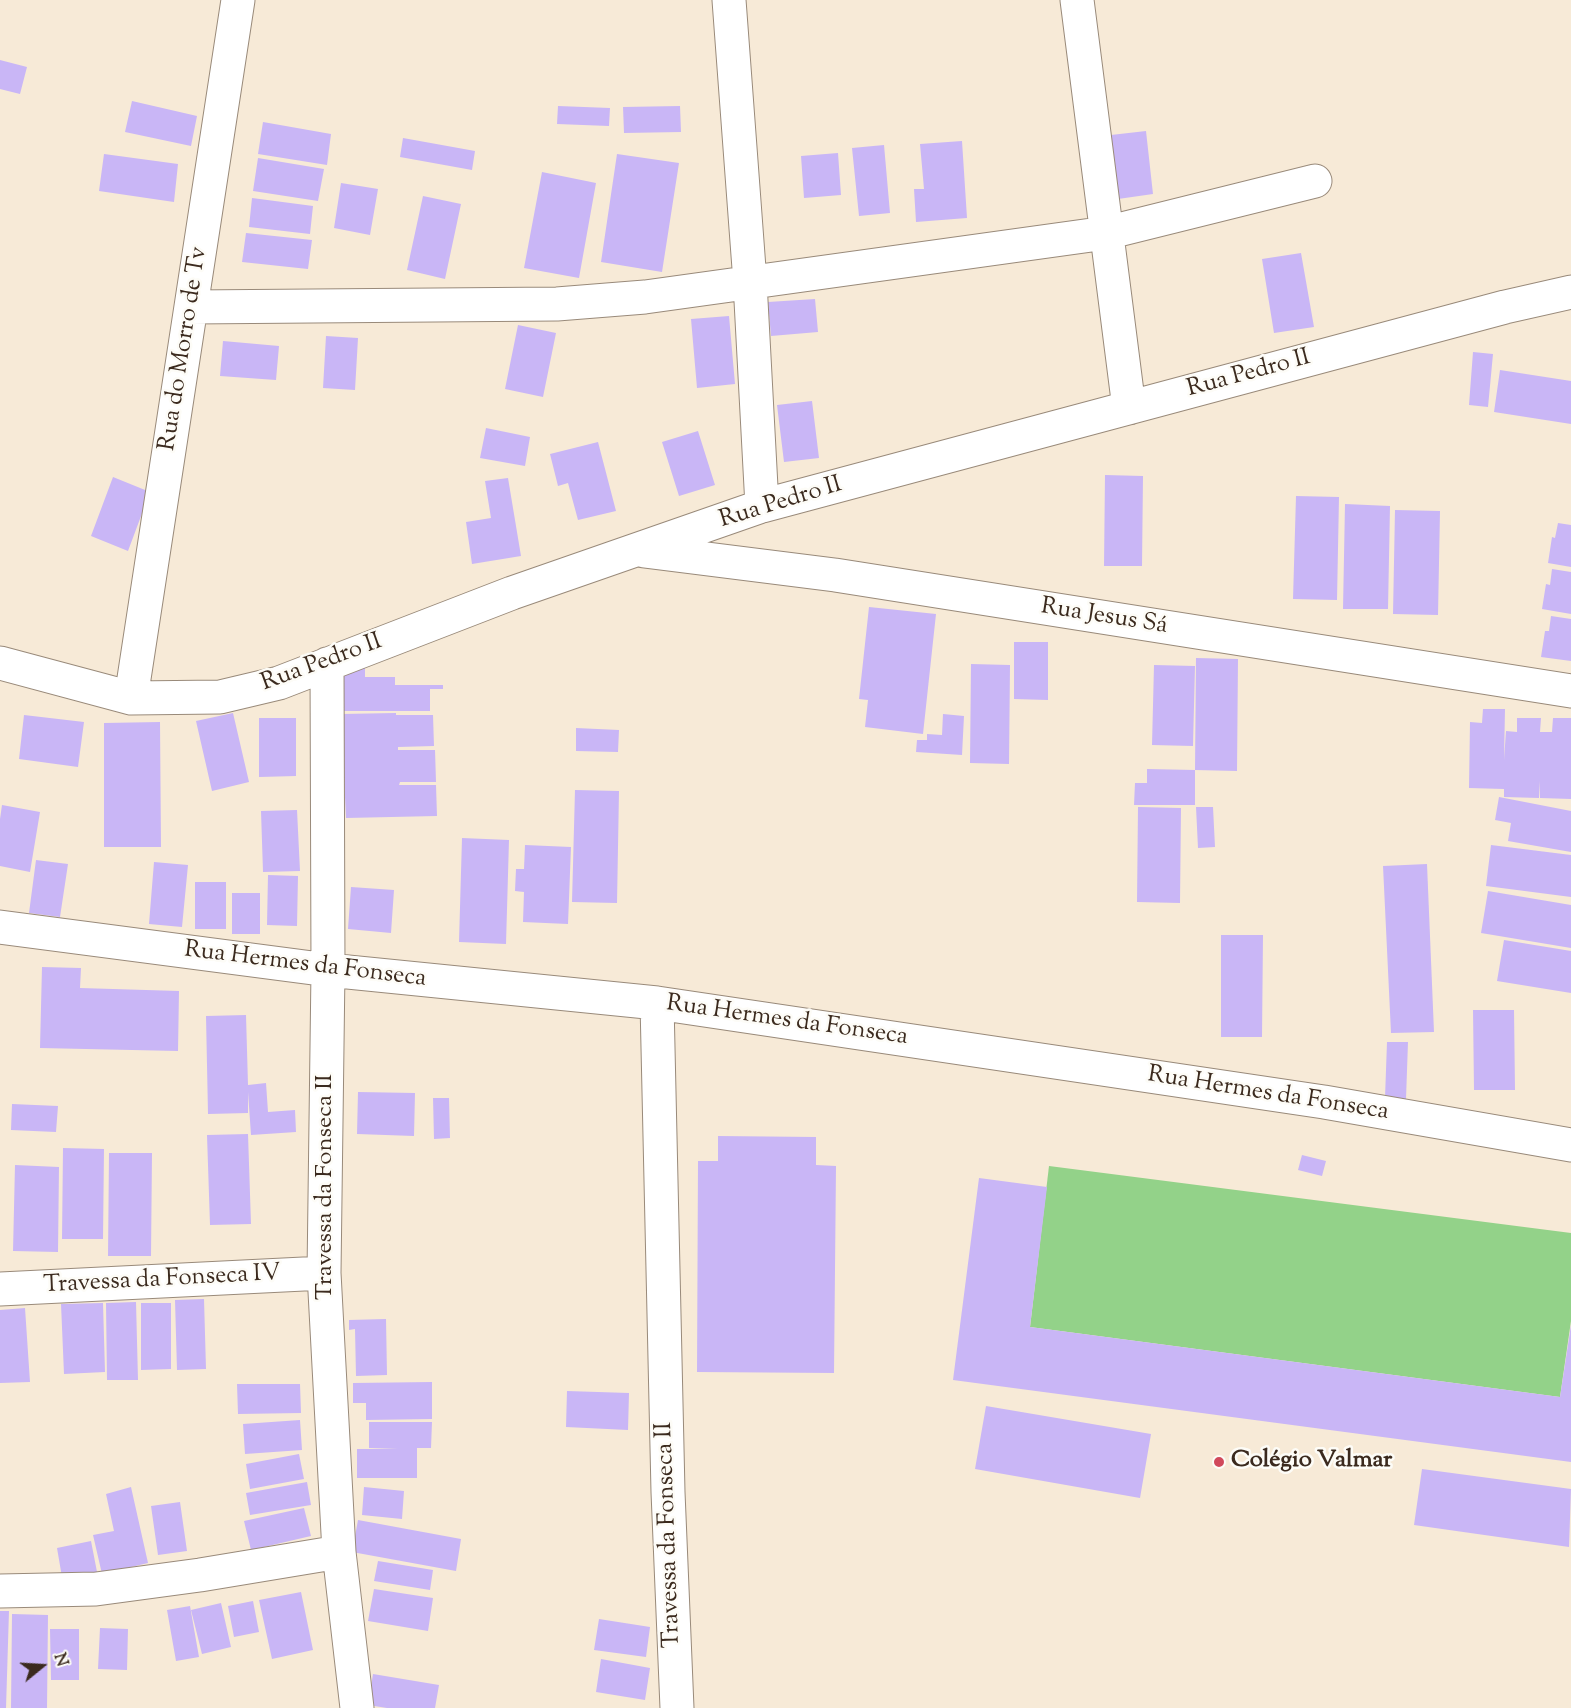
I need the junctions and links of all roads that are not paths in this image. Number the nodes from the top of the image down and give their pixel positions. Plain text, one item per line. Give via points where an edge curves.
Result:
1 (238, 0) edge
2 (729, 0) edge
3 (1077, 0) edge
4 (1315, 181) dead end
5 (1106, 233) junction
6 (750, 282) junction
7 (1571, 292) edge
8 (191, 307) junction
9 (1129, 408) junction
10 (762, 507) junction
11 (636, 550) junction
12 (0, 663) edge
13 (327, 664) junction
14 (1571, 691) edge
15 (131, 698) junction
16 (0, 927) edge
17 (328, 970) junction
18 (657, 1003) junction
19 (1571, 1145) edge
20 (324, 1273) junction
21 (0, 1289) edge
22 (339, 1552) junction
23 (0, 1591) edge
24 (357, 1708) edge
25 (677, 1708) edge

1 - 8 street, Rua do Morro de Tv
2 - 6 street
3 - 5 street
4 - 5 street
5 - 6 street
5 - 9 street
6 - 8 street via 645,297 556,304
6 - 10 street
7 - 9 street, Rua Pedro II
8 - 15 street, Rua do Morro de Tv
9 - 10 street, Rua Pedro II
10 - 11 street, Rua Pedro II
11 - 13 street, Rua Pedro II
11 - 14 street, Rua Jesus Sá via 835,575
12 - 15 street, Rua Pedro II
13 - 15 street, Rua Pedro II via 279,683 220,697
13 - 17 street, Travessa da Fonseca II
16 - 17 street, Rua Hermes da Fonseca
17 - 18 street, Rua Hermes da Fonseca
17 - 20 street, Travessa da Fonseca II
18 - 19 street, Rua Hermes da Fonseca via 1324,1102
18 - 25 street, Travessa da Fonseca II
20 - 21 street, Travessa da Fonseca IV
20 - 22 street, Travessa da Fonseca II
22 - 23 street via 96,1589
22 - 24 street, Travessa da Fonseca II

